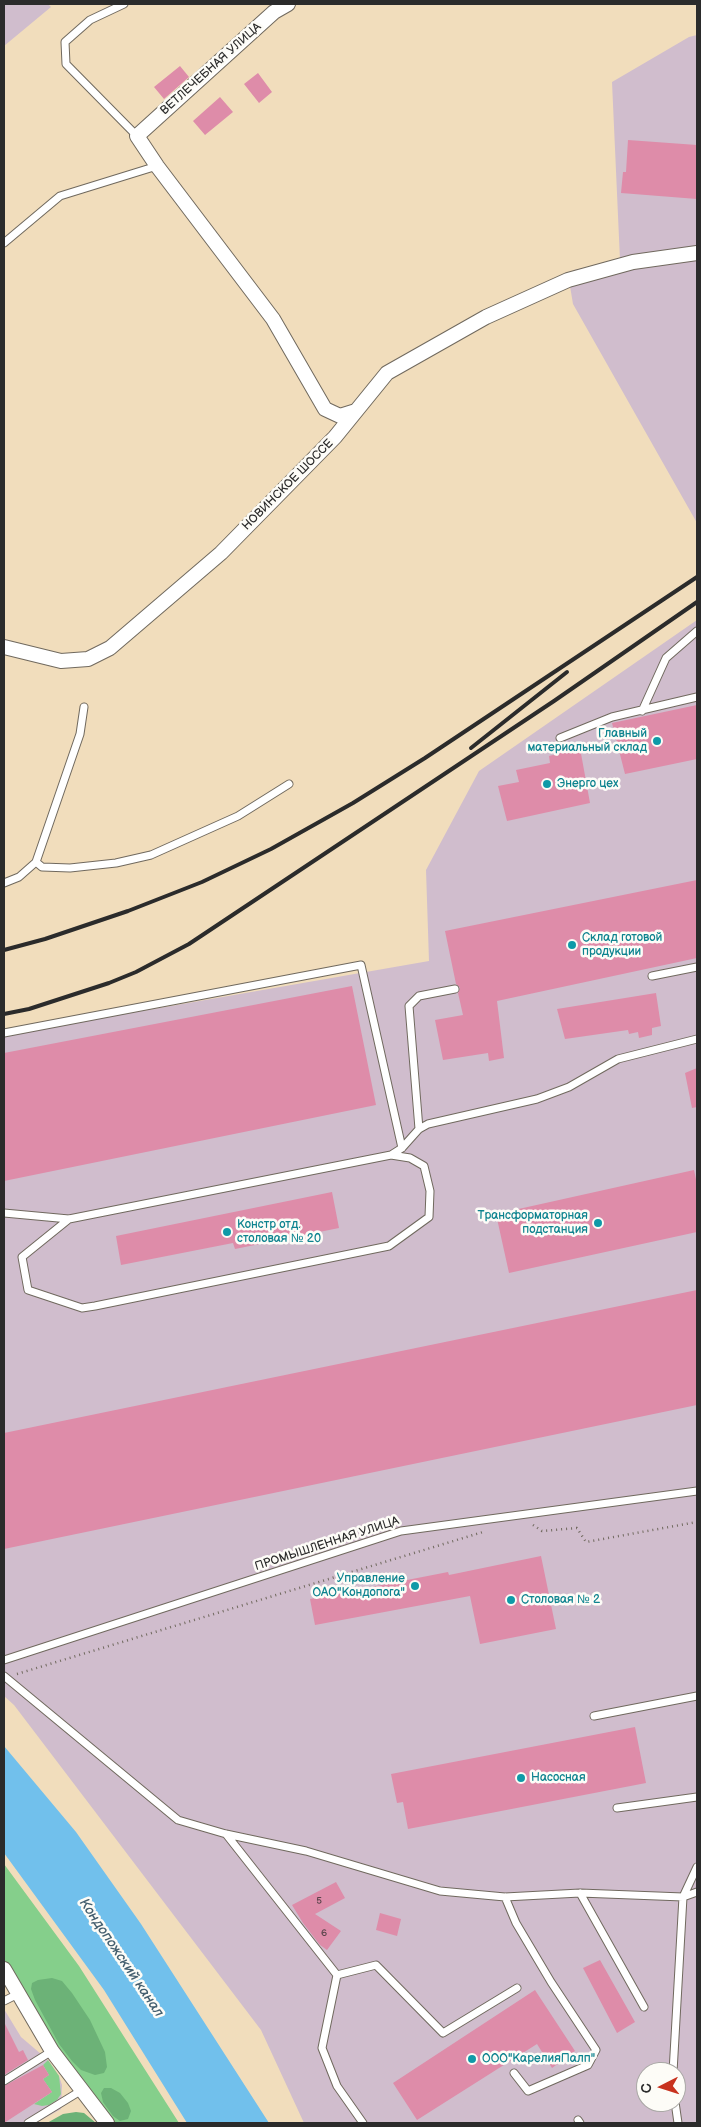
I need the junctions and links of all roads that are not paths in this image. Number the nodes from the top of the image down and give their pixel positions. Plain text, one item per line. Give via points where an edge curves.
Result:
1 (124, 4) edge
2 (288, 4) edge
3 (137, 136) junction
4 (157, 166) junction
5 (4, 243) edge
6 (697, 253) edge
7 (357, 411) junction
8 (697, 632) edge
9 (4, 647) edge
10 (697, 697) edge
11 (84, 707) dead end
12 (642, 711) junction
13 (560, 738) dead end
14 (289, 784) dead end
15 (36, 862) junction
16 (4, 883) edge
17 (697, 967) edge
18 (652, 976) dead end
19 (455, 989) dead end
20 (4, 1033) edge
21 (697, 1039) edge
22 (419, 1129) junction
23 (402, 1148) junction
24 (391, 1155) junction
25 (4, 1213) edge
26 (69, 1219) junction
27 (697, 1491) edge
28 (4, 1660) edge
29 (5, 1677) edge
30 (697, 1696) edge
31 (594, 1716) dead end
32 (697, 1797) edge
33 (617, 1808) dead end
34 (226, 1834) junction
35 (697, 1867) edge
36 (697, 1892) edge
37 (580, 1893) junction
38 (505, 1897) junction
39 (683, 1897) junction
40 (4, 1969) edge
41 (338, 1975) junction
42 (517, 1988) dead end
43 (18, 1994) junction
44 (4, 2001) edge
45 (644, 2007) dead end
46 (52, 2051) junction
47 (674, 2062) edge
48 (514, 2073) dead end
49 (4, 2081) edge
50 (82, 2090) junction
51 (28, 2123) edge
52 (107, 2123) edge
53 (363, 2123) edge

1 - 3 lane via 90,20 65,42 66,64
2 - 3 street, ВЕТЛЕЧЕБНАЯ УЛИЦА via 274,12
3 - 4 street
4 - 5 lane via 60,196
4 - 7 street via 273,319 325,409 340,416
6 - 7 street, НОВИНСКОЕ ШОССЕ via 633,262 568,280 486,317 387,373
7 - 9 street, НОВИНСКОЕ ШОССЕ via 221,553 110,648 88,659 61,661
8 - 12 lane via 666,658
10 - 12 lane
11 - 15 lane via 80,734
12 - 13 lane via 612,718
14 - 15 lane via 238,816 150,855 70,868 42,867
15 - 16 lane via 19,877
17 - 18 lane
19 - 22 lane via 419,996 409,1006
20 - 23 lane via 361,965
21 - 22 lane via 618,1059 569,1086 537,1099 436,1122
22 - 23 lane
23 - 24 lane
24 - 26 lane
24 - 26 lane via 410,1158 424,1166 430,1191 429,1217 388,1246 95,1306 82,1308 28,1290 22,1257
25 - 26 lane
27 - 28 lane, ПРОМЫШЛЕННАЯ УЛИЦА via 401,1531
29 - 34 lane via 178,1820
30 - 31 lane
32 - 33 lane
34 - 38 lane via 306,1850 440,1891
34 - 41 lane
35 - 39 lane
36 - 39 lane
37 - 38 lane
37 - 39 lane
37 - 45 lane
38 - 48 lane via 516,1923 551,1982 596,2050 588,2065 528,2091
39 - 47 lane
40 - 43 street
41 - 42 lane via 376,1965 443,2034
41 - 53 lane via 322,2048 337,2086
43 - 44 lane
43 - 46 street
46 - 49 lane
46 - 50 street
50 - 51 lane
50 - 52 street

